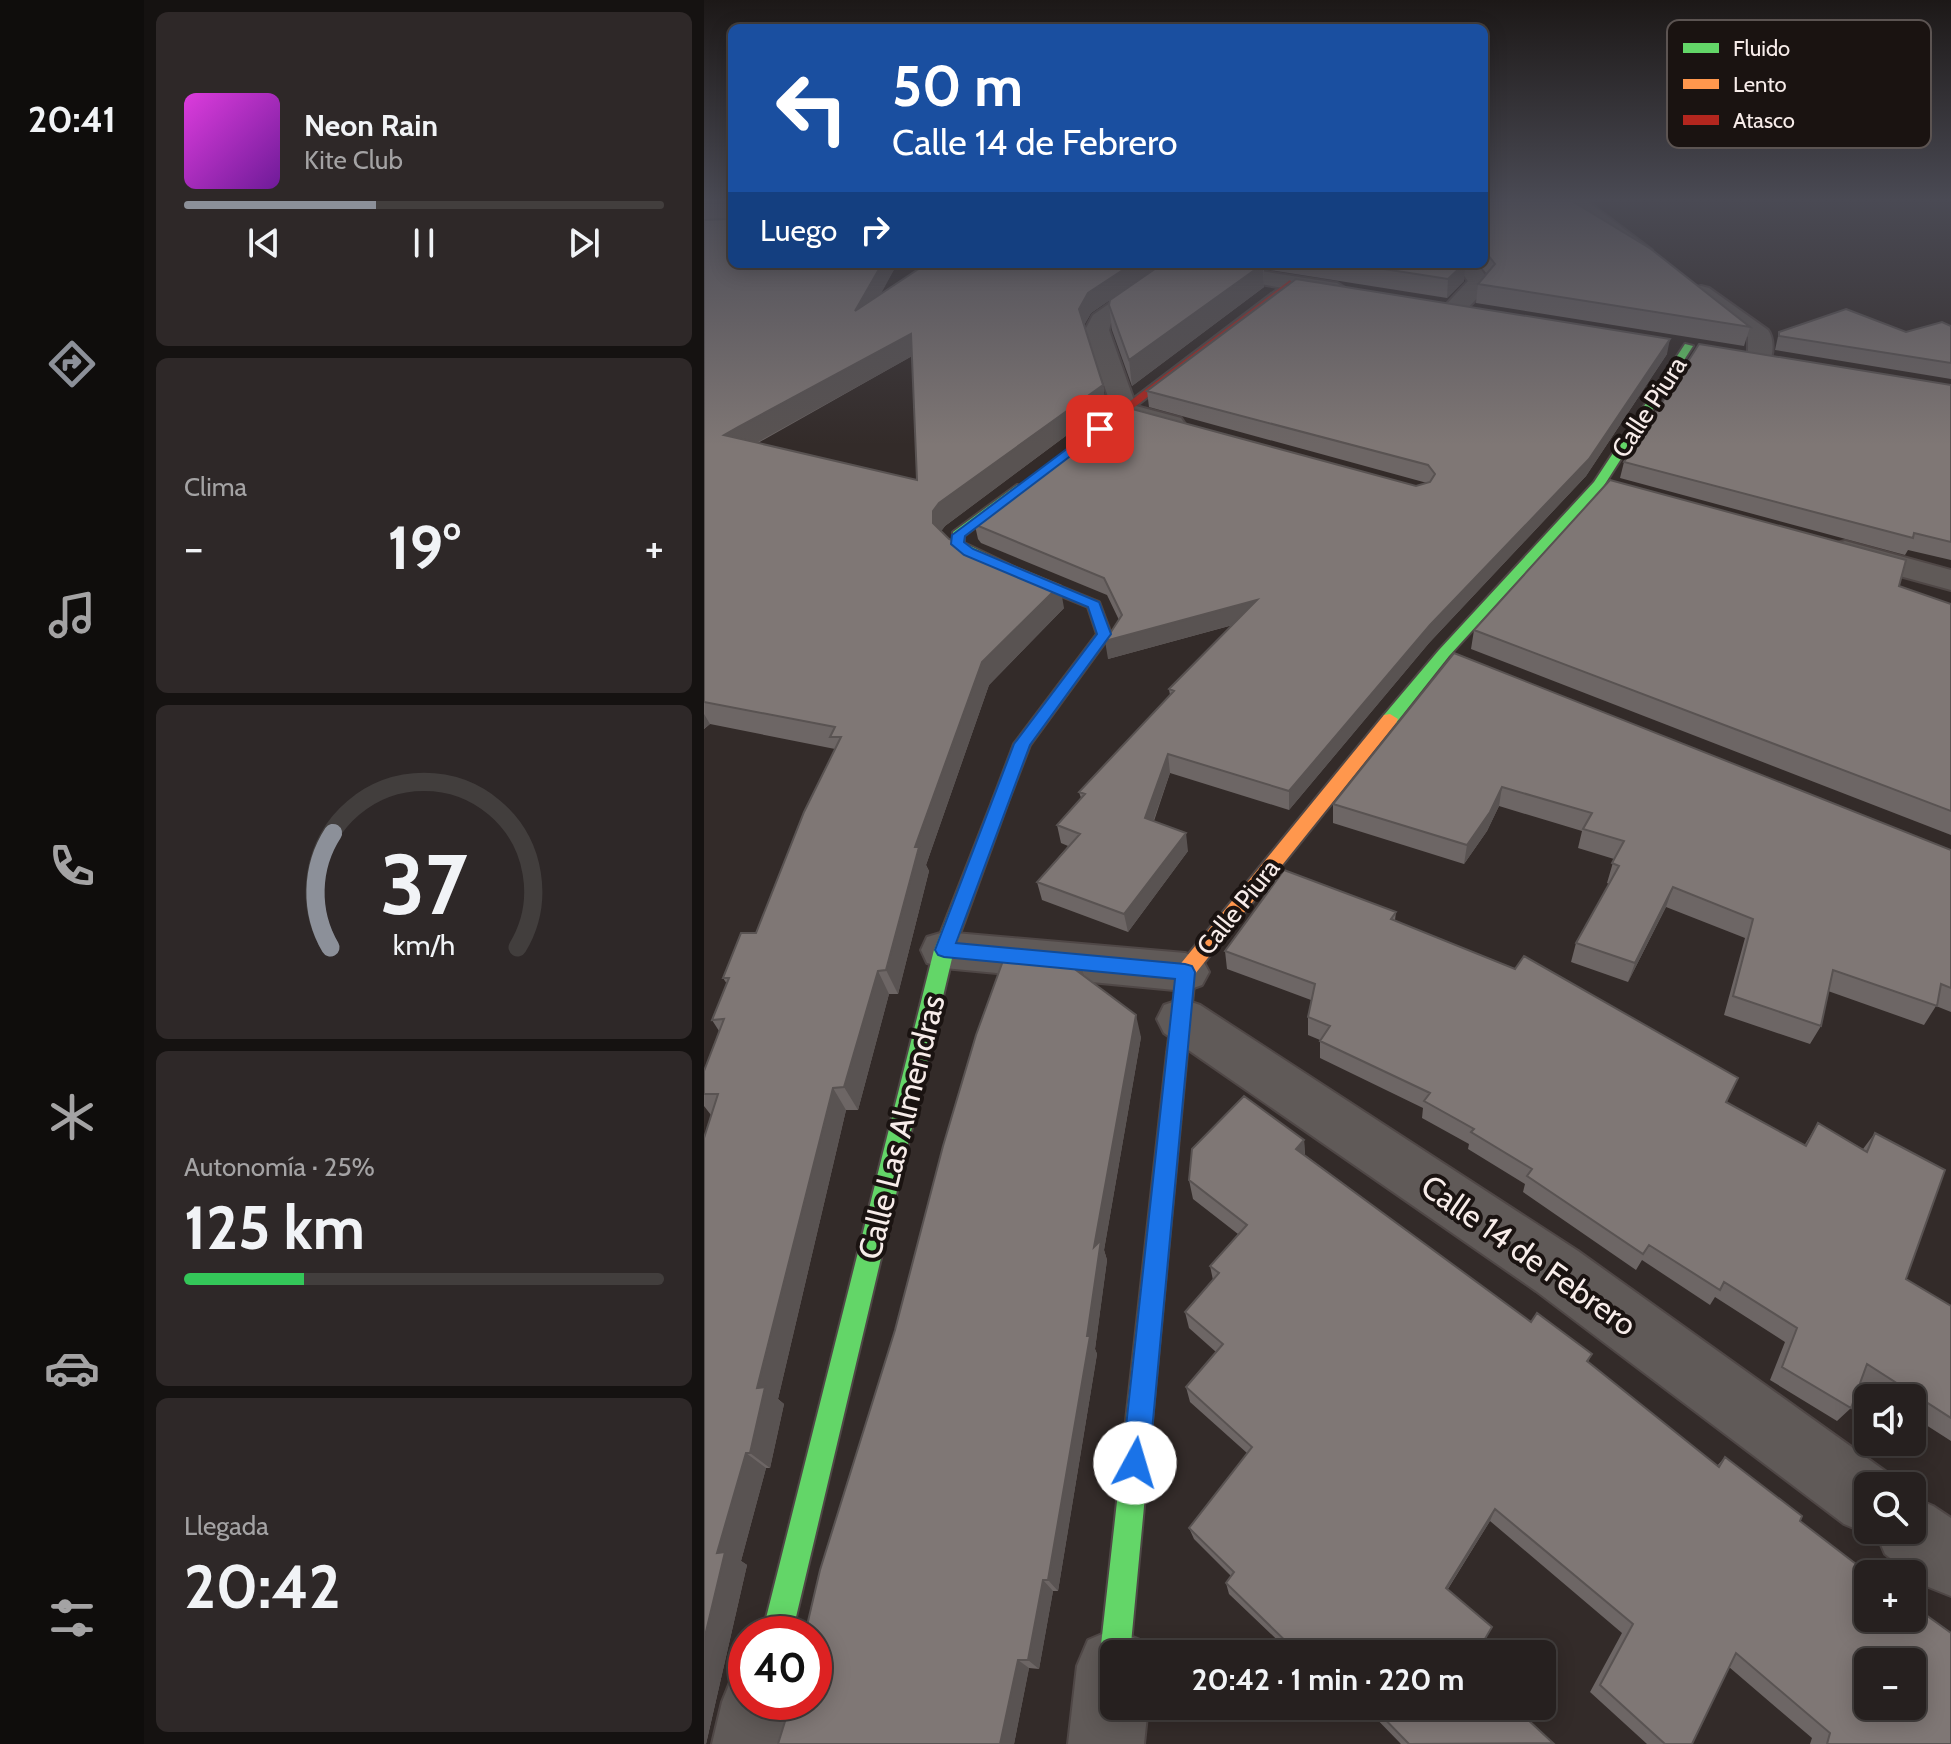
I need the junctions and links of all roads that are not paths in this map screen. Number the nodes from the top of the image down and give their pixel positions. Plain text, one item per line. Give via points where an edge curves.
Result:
1 (1153, 282) edge
2 (1286, 282) edge
3 (1479, 282) edge
4 (1688, 282) edge
5 (1290, 283) junction
6 (1364, 295) edge
7 (1424, 304) edge
8 (1453, 309) junction
9 (1485, 314) edge
10 (1657, 341) edge
11 (1688, 346) junction
12 (1760, 357) junction
13 (1789, 362) edge
14 (1124, 411) junction
15 (1201, 432) edge
16 (1060, 459) edge
17 (1035, 478) edge
18 (1599, 484) junction
19 (1630, 493) edge
20 (1813, 542) edge
21 (1951, 580) edge
22 (944, 950) junction
23 (1184, 995) junction
24 (1854, 1490) edge
25 (1926, 1543) edge
26 (1951, 1561) edge
27 (781, 1616) edge
28 (1116, 1640) edge
29 (756, 1720) edge
30 (1108, 1720) edge
31 (750, 1744) edge
32 (1106, 1744) edge

1 - 14 street via 1101,320 1097,330
2 - 5 street
3 - 8 street
4 - 12 street via 1760,335
5 - 6 street
5 - 14 street
7 - 8 street
8 - 9 street
10 - 11 street
11 - 12 street
11 - 18 street, Calle Piura
12 - 13 street
14 - 15 street
14 - 16 street
17 - 22 street, Calle Las Almendras via 958,535 958,544 1094,605 1104,634 1022,744
18 - 19 street
18 - 23 street, Calle Piura
20 - 21 street
22 - 23 street, Calle 14 de Febrero
22 - 27 street, Calle Las Almendras
23 - 24 street, Calle 14 de Febrero
23 - 28 street
25 - 26 street
29 - 31 street
30 - 32 street

